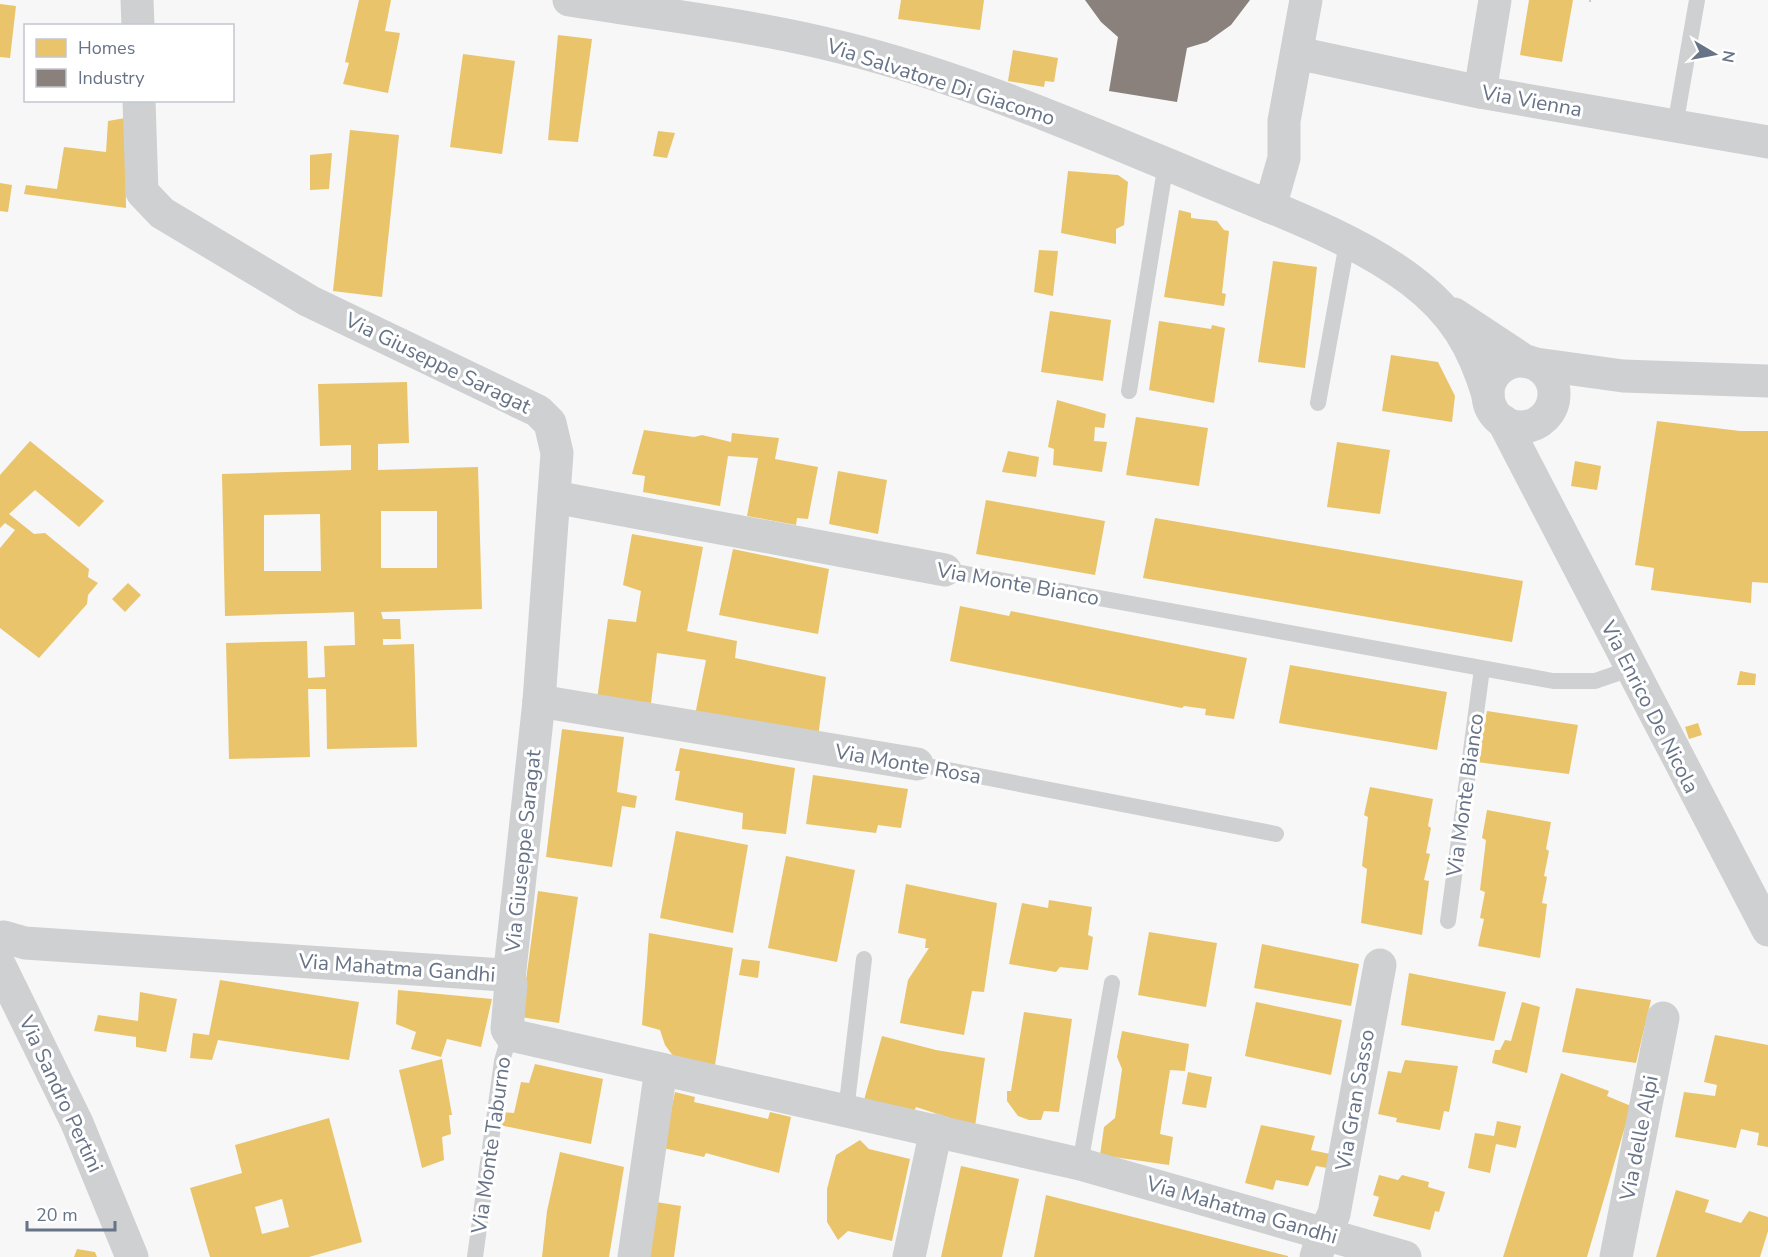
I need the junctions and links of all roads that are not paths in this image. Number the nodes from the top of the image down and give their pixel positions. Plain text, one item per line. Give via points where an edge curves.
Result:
1 (137, 0) edge
2 (569, 0) edge
3 (1306, 0) edge
4 (1496, 0) edge
5 (1697, 0) edge
6 (138, 24) edge
7 (1297, 53) junction
8 (1480, 92) junction
9 (139, 102) edge
10 (1675, 126) junction
11 (1768, 142) edge
12 (1166, 163) junction
13 (1270, 207) junction
14 (1347, 243) junction
15 (1444, 310) junction
16 (1531, 363) junction
17 (1623, 376) junction
18 (1768, 381) edge
19 (1129, 391) dead end
20 (1318, 403) dead end
21 (1496, 408) junction
22 (1548, 410) junction
23 (1534, 484) junction
24 (554, 497) junction
25 (945, 570) joint
26 (1482, 669) junction
27 (1630, 669) junction
28 (539, 701) junction
29 (917, 765) joint
30 (1276, 834) dead end
31 (1448, 921) dead end
32 (1768, 930) edge
33 (6, 947) edge
34 (864, 959) dead end
35 (1380, 965) dead end
36 (509, 979) junction
37 (1112, 983) dead end
38 (1663, 1018) dead end
39 (510, 1034) junction
40 (661, 1069) junction
41 (846, 1111) junction
42 (936, 1130) junction
43 (1080, 1164) junction
44 (1320, 1245) edge
45 (132, 1257) edge
46 (476, 1257) edge
47 (634, 1257) edge
48 (909, 1257) edge
49 (1404, 1257) edge
50 (1616, 1257) edge

1 - 6 street
2 - 12 street, Via Salvatore Di Giacomo via 716,22 840,47 1004,98
3 - 7 street
4 - 8 street
5 - 10 lane
7 - 8 street, Via Vienna
7 - 13 street via 1284,121 1273,143 1265,178
8 - 10 street, Via Vienna
9 - 24 street, Via Giuseppe Saragat via 140,180 148,201 309,301 538,411 550,423 557,453
10 - 11 street, Via Vienna
12 - 13 street, Via Salvatore Di Giacomo
12 - 19 lane
13 - 14 street, Via Salvatore Di Giacomo
14 - 15 street, Via Salvatore Di Giacomo via 1412,281
14 - 20 lane
15 - 16 street, Via Salvatore Di Giacomo
15 - 21 street, Via Salvatore Di Giacomo via 1470,345
16 - 17 street, Via Salvatore Di Giacomo
16 - 21 street via 1514,362 1495,374
16 - 22 street via 1551,381
17 - 18 street, Via Salvatore Di Giacomo
17 - 22 street, Via Salvatore Di Giacomo via 1568,390
21 - 22 street via 1523,427
21 - 23 street, Via Enrico De Nicola
22 - 23 street, Via Enrico De Nicola via 1534,444
23 - 27 street, Via Enrico De Nicola
24 - 25 street, Via Monte Bianco
24 - 28 street, Via Giuseppe Saragat
25 - 26 lane, Via Monte Bianco
26 - 27 lane, Via Monte Bianco via 1581,682
26 - 31 lane, Via Monte Bianco
27 - 32 street, Via Enrico De Nicola
28 - 29 street, Via Monte Rosa
28 - 36 street, Via Giuseppe Saragat
29 - 30 lane, Via Monte Rosa
33 - 36 street, Via Mahatma Gandhi via 503,975
33 - 45 street, Via Sandro Pertini
34 - 41 lane
35 - 44 street, Via Gran Sasso via 1334,1214
36 - 39 street, Via Mahatma Gandhi
37 - 43 lane
38 - 50 street, Via delle Alpi
39 - 40 street, Via Mahatma Gandhi
39 - 46 lane, Via Monte Taburno via 502,1061
40 - 41 street, Via Mahatma Gandhi
40 - 47 street
41 - 42 street, Via Mahatma Gandhi
42 - 43 street, Via Mahatma Gandhi
42 - 48 street
43 - 44 street, Via Mahatma Gandhi
44 - 49 street, Via Mahatma Gandhi

